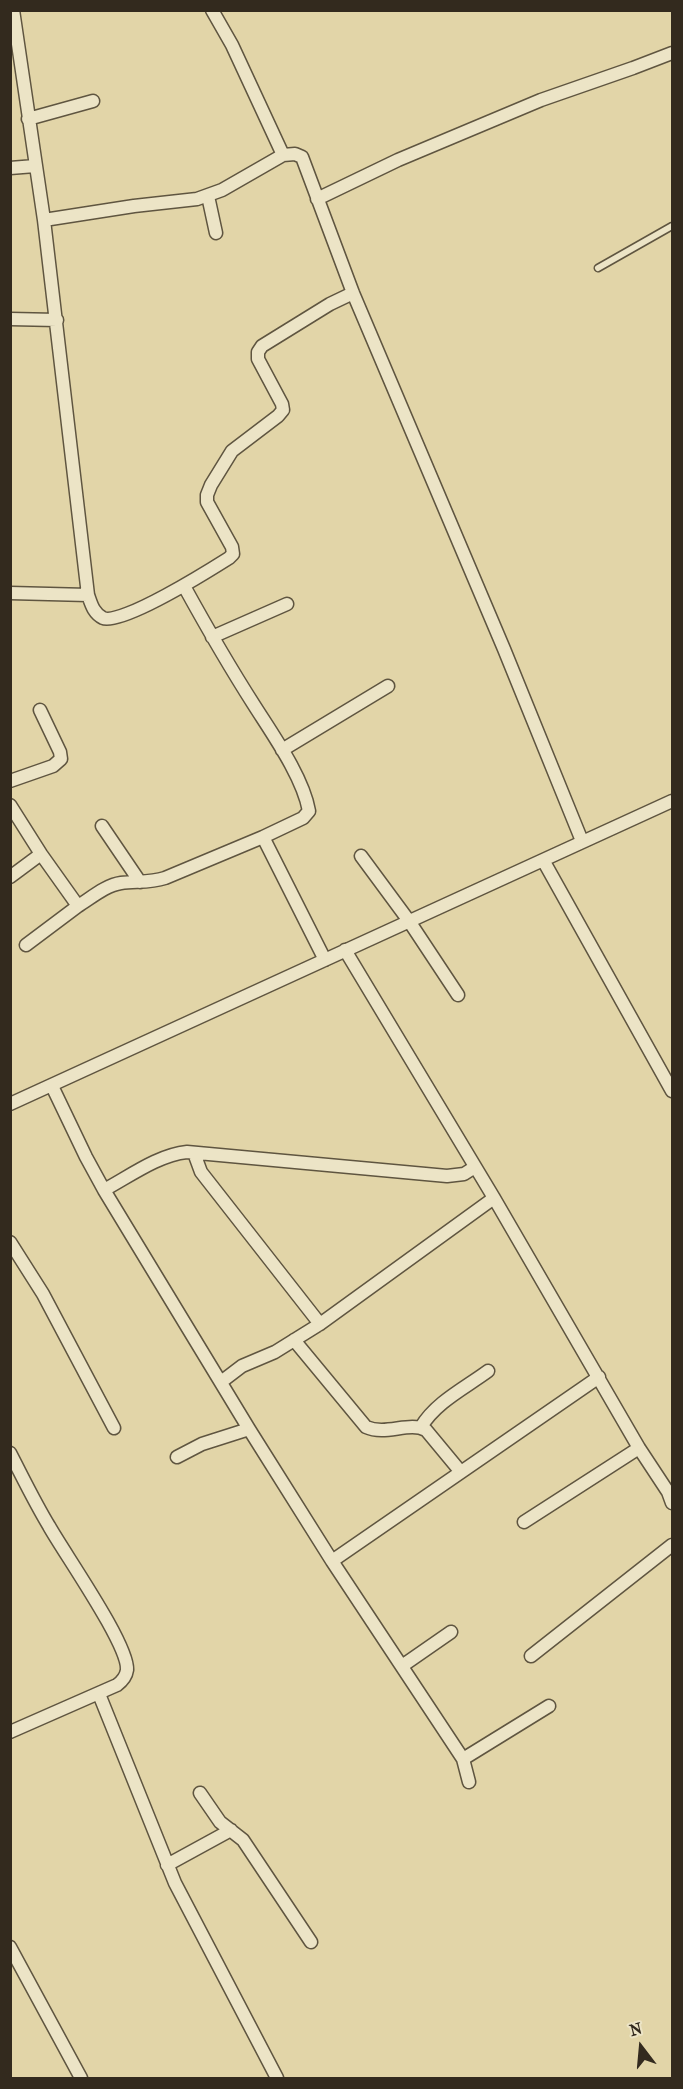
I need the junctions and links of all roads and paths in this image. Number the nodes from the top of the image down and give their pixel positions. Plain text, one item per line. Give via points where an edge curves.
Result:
1 (13, 10) edge
2 (212, 10) edge
3 (672, 52) edge
4 (93, 101) dead end
5 (28, 119) junction
6 (283, 155) junction
7 (35, 166) junction
8 (10, 168) edge
9 (208, 196) junction
10 (317, 199) junction
11 (44, 220) junction
12 (672, 226) edge
13 (216, 234) dead end
14 (598, 268) dead end
15 (353, 293) junction
16 (10, 319) edge
17 (57, 320) junction
18 (184, 586) junction
19 (10, 593) edge
20 (88, 595) junction
21 (287, 604) dead end
22 (212, 637) junction
23 (388, 686) dead end
24 (40, 710) dead end
25 (282, 750) junction
26 (10, 781) edge
27 (672, 801) edge
28 (10, 805) edge
29 (102, 825) dead end
30 (16, 826) edge
31 (262, 837) junction
32 (582, 842) junction
33 (41, 854) junction
34 (361, 856) dead end
35 (543, 860) junction
36 (10, 877) edge
37 (140, 882) junction
38 (78, 906) junction
39 (409, 921) junction
40 (26, 945) dead end
41 (345, 950) junction
42 (325, 960) junction
43 (458, 995) dead end
44 (52, 1086) junction
45 (672, 1091) edge
46 (10, 1104) edge
47 (194, 1153) junction
48 (475, 1167) junction
49 (104, 1190) junction
50 (494, 1198) junction
51 (10, 1242) edge
52 (320, 1323) junction
53 (294, 1340) junction
54 (488, 1371) dead end
55 (599, 1377) junction
56 (221, 1382) junction
57 (421, 1427) junction
58 (114, 1428) dead end
59 (249, 1429) junction
60 (639, 1448) junction
61 (10, 1453) edge
62 (177, 1457) dead end
63 (460, 1471) junction
64 (672, 1503) edge
65 (524, 1522) dead end
66 (672, 1545) edge
67 (332, 1561) junction
68 (451, 1632) dead end
69 (531, 1656) dead end
70 (402, 1666) junction
71 (99, 1694) junction
72 (549, 1706) dead end
73 (10, 1732) edge
74 (463, 1759) junction
75 (469, 1782) dead end
76 (201, 1793) dead end
77 (231, 1830) junction
78 (167, 1865) junction
79 (311, 1942) dead end
80 (10, 1947) edge
81 (81, 2079) edge
82 (277, 2079) edge

1 - 5 street
2 - 6 street
3 - 10 street via 541,100
4 - 5 street
5 - 7 street
6 - 9 street
6 - 10 street via 302,157
7 - 8 street
7 - 11 street
9 - 11 street
9 - 13 street
10 - 15 street
11 - 17 street
12 - 14 lane
15 - 18 street via 258,352 283,410 232,451 207,495 233,554
15 - 32 street via 496,628
16 - 17 street
17 - 20 street
18 - 20 street via 113,619 95,612
18 - 22 street
19 - 20 street
21 - 22 street
22 - 25 street
23 - 25 street
24 - 26 street via 61,759 53,766
25 - 31 street via 309,811 303,818
27 - 32 street
28 - 30 street
29 - 37 street
30 - 33 street
31 - 37 street via 165,878
31 - 42 street
32 - 35 street
33 - 36 street
33 - 38 street
34 - 39 street
35 - 39 street
35 - 45 street
37 - 38 street via 111,886
38 - 40 street
39 - 41 street
39 - 43 street
41 - 42 street
41 - 48 street
42 - 44 street
44 - 46 street
44 - 49 street
47 - 48 street via 447,1176 465,1174
47 - 49 street via 165,1158
47 - 52 street via 201,1172
48 - 50 street
49 - 56 street
50 - 52 street
50 - 55 street
51 - 58 street via 43,1294
52 - 53 street
53 - 56 street via 242,1366
53 - 57 street via 366,1427 384,1431
54 - 57 street via 428,1415
55 - 60 street
55 - 63 street
56 - 59 street
57 - 63 street
59 - 62 street via 202,1444
59 - 67 street
60 - 64 street
60 - 65 street
61 - 71 street via 47,1524 91,1592 125,1660 127,1671 123,1680
63 - 67 street
66 - 69 street
67 - 70 street
68 - 70 street
70 - 74 street
71 - 73 street
71 - 78 street
72 - 74 street
74 - 75 street
76 - 77 street via 220,1822
77 - 78 street
77 - 79 street via 243,1840
78 - 82 street
80 - 81 street

